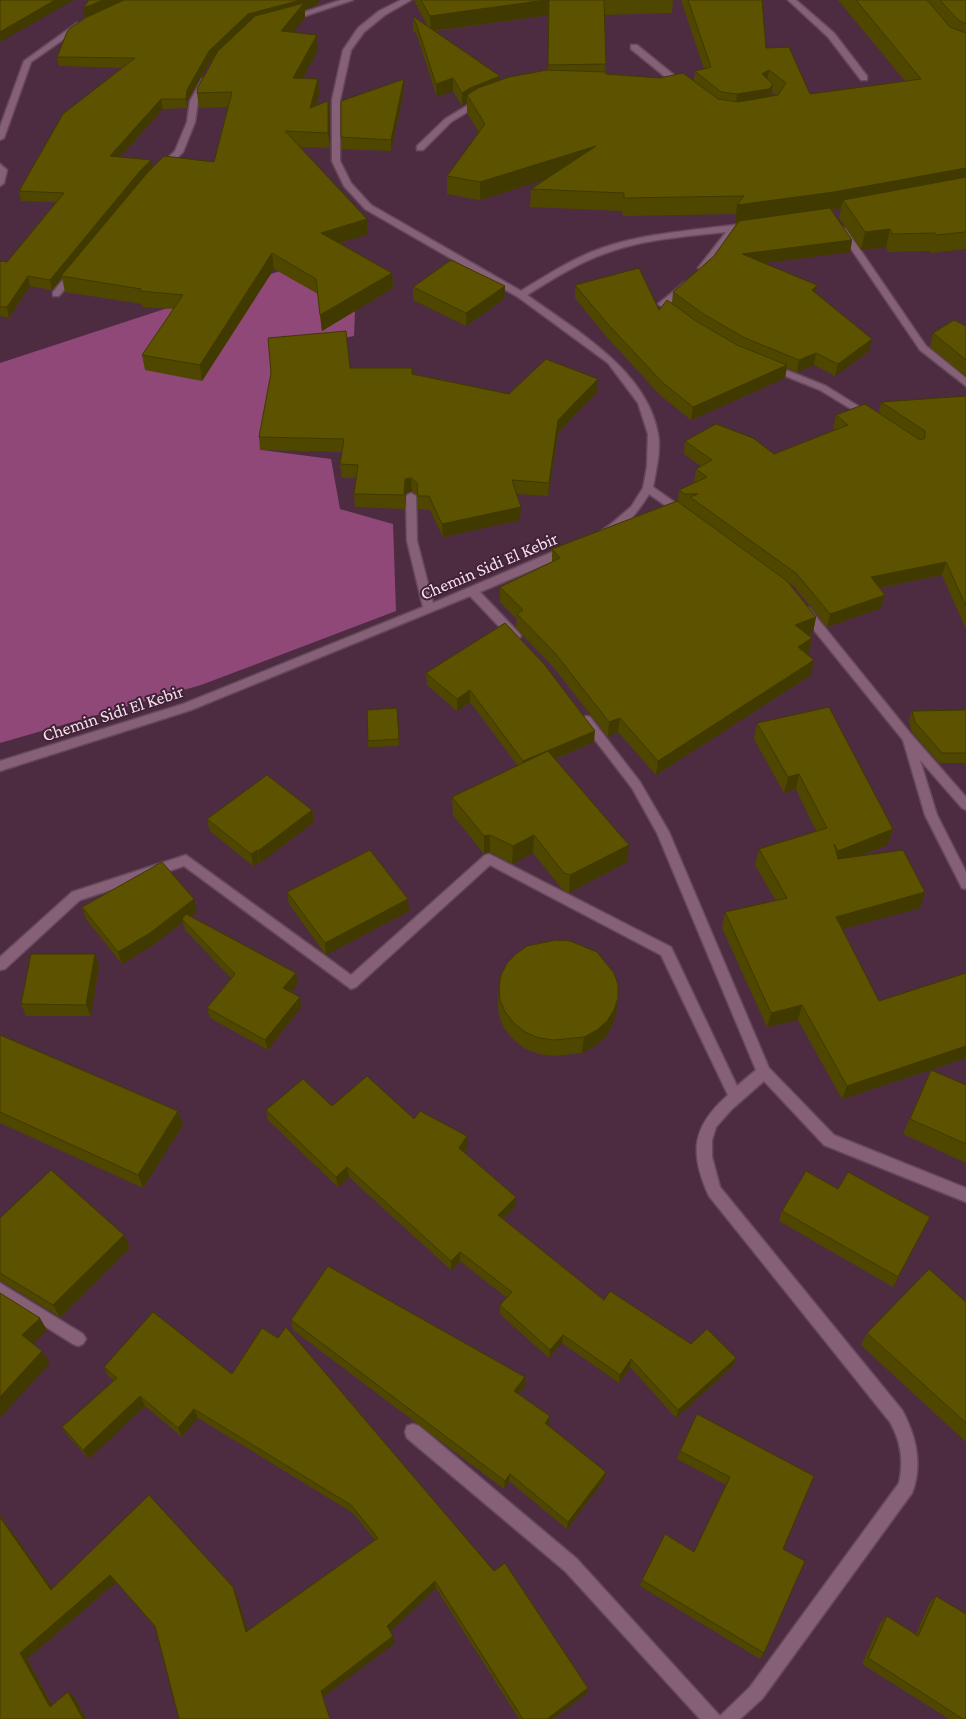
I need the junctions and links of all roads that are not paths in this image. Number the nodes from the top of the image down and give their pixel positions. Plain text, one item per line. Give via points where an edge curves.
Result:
1 (349, 0) edge
2 (407, 0) edge
3 (792, 0) edge
4 (281, 21) edge
5 (85, 23) edge
6 (634, 46) dead end
7 (211, 72) edge
8 (864, 78) dead end
9 (667, 87) edge
10 (489, 98) edge
11 (0, 138) edge
12 (420, 148) dead end
13 (0, 167) edge
14 (153, 177) edge
15 (0, 183) edge
16 (837, 222) edge
17 (763, 224) edge
18 (733, 228) junction
19 (79, 266) edge
20 (56, 294) dead end
21 (521, 295) junction
22 (685, 320) edge
23 (764, 364) edge
24 (966, 383) edge
25 (877, 421) edge
26 (648, 488) junction
27 (410, 496) edge
28 (695, 522) edge
29 (597, 536) edge
30 (579, 544) edge
31 (472, 591) junction
32 (796, 598) edge
33 (429, 609) junction
34 (523, 645) edge
35 (578, 711) edge
36 (906, 736) junction
37 (0, 766) edge
38 (966, 805) edge
39 (966, 884) edge
40 (0, 965) edge
41 (764, 1072) junction
42 (736, 1098) junction
43 (966, 1195) edge
44 (0, 1290) edge
45 (78, 1339) dead end
46 (413, 1432) edge
47 (712, 1719) edge
48 (727, 1719) edge

1 - 4 street
2 - 21 street via 382,13 361,30 347,50 336,100 336,161 347,184 368,207
3 - 8 street via 831,35
5 - 11 street via 28,61
6 - 9 street via 687,90
7 - 14 street via 194,101 191,122 178,152
10 - 12 street via 464,108
13 - 15 street
16 - 24 street via 923,348
17 - 18 street
18 - 21 street via 646,240 606,250 570,265
18 - 22 street via 708,264 663,304
19 - 20 street
21 - 26 street via 611,360 643,403 653,434
23 - 25 street via 823,388
26 - 28 street
26 - 29 street via 636,509 615,527
27 - 33 street via 412,541
30 - 31 street, Chemin Sidi El Kebir
31 - 33 street, Chemin Sidi El Kebir
31 - 34 street
32 - 36 street
33 - 37 street, Chemin Sidi El Kebir via 187,707
35 - 41 street via 636,784 663,832
36 - 38 street
36 - 39 street via 931,815
40 - 42 street via 76,896 186,860 352,983 489,859 666,951
41 - 42 street
41 - 43 street via 829,1140
42 - 48 street via 711,1122 705,1138 707,1173 714,1190 896,1416 904,1429 910,1458 906,1487 756,1693
44 - 45 street
46 - 47 street via 571,1565

